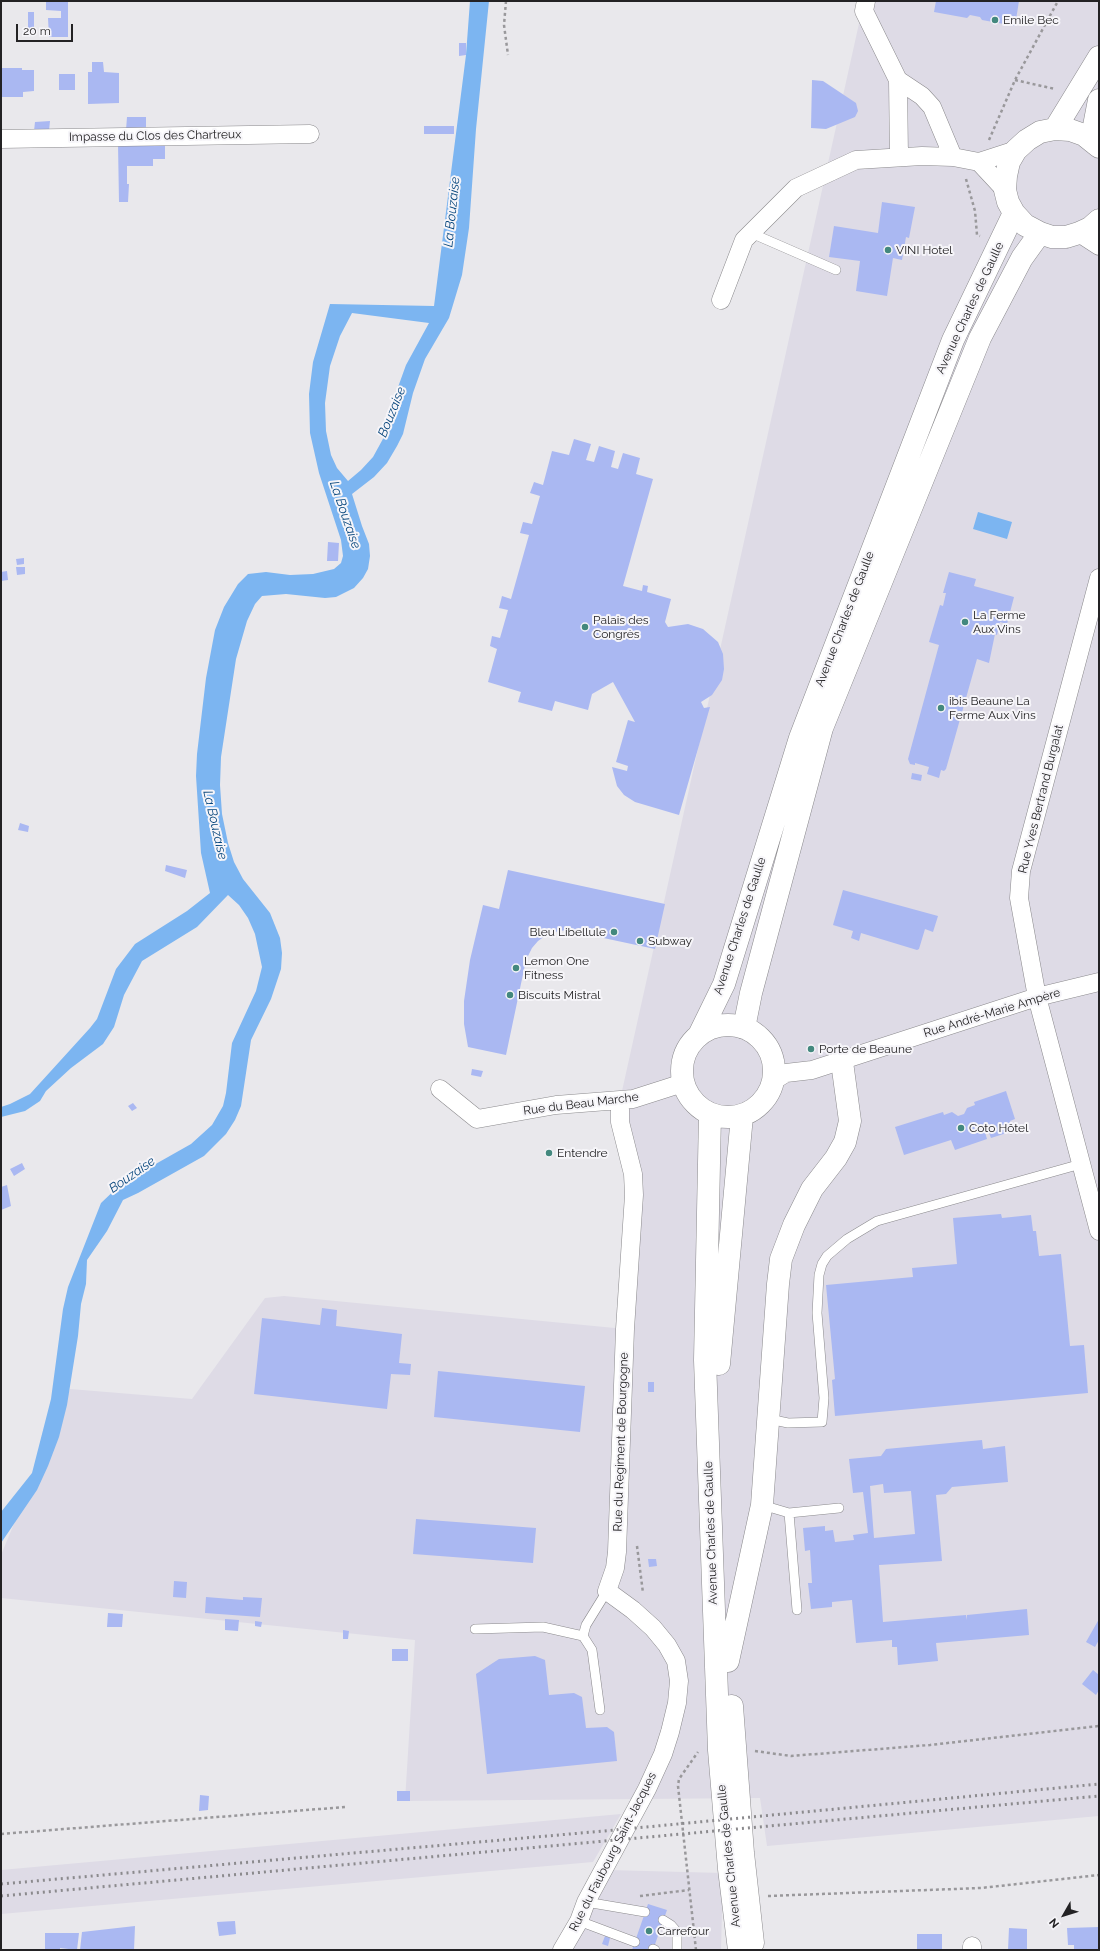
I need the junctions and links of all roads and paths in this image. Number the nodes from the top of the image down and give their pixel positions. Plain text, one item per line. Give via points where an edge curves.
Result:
1 (506, 1) edge
2 (866, 1) edge
3 (1058, 1) edge
4 (508, 56) dead end
5 (1099, 57) edge
6 (898, 80) junction
7 (1099, 100) edge
8 (1054, 129) junction
9 (310, 134) dead end
10 (1, 139) edge
11 (1098, 145) edge
12 (1016, 150) junction
13 (900, 157) junction
14 (953, 157) junction
15 (979, 162) junction
16 (1006, 190) junction
17 (1014, 213) junction
18 (1099, 220) edge
19 (751, 233) junction
20 (1040, 233) junction
21 (1079, 233) junction
22 (977, 235) dead end
23 (1099, 246) edge
24 (836, 270) dead end
25 (721, 300) dead end
26 (1099, 578) edge
27 (1099, 982) edge
28 (1038, 997) junction
29 (744, 1028) junction
30 (699, 1035) junction
31 (842, 1062) junction
32 (773, 1081) junction
33 (683, 1083) junction
34 (440, 1089) dead end
35 (620, 1100) junction
36 (710, 1114) junction
37 (742, 1116) junction
38 (1081, 1164) junction
39 (1099, 1231) edge
40 (769, 1419) junction
41 (762, 1505) junction
42 (839, 1508) dead end
43 (789, 1513) junction
44 (637, 1544) dead end
45 (607, 1591) junction
46 (645, 1596) dead end
47 (797, 1610) dead end
48 (475, 1629) dead end
49 (582, 1636) junction
50 (728, 1661) junction
51 (600, 1710) dead end
52 (1099, 1726) edge
53 (748, 1750) dead end
54 (699, 1751) dead end
55 (345, 1807) dead end
56 (1, 1834) edge
57 (1099, 1875) edge
58 (767, 1896) dead end
59 (586, 1902) junction
60 (645, 1912) dead end
61 (663, 1920) dead end
62 (579, 1921) junction
63 (634, 1942) dead end
64 (562, 1950) edge
65 (677, 1950) edge
66 (696, 1950) edge
67 (739, 1950) edge
68 (754, 1950) edge

1 - 4 path via 504,24
2 - 6 street via 864,11
3 - 15 path via 1015,80
5 - 8 main road
6 - 13 street
6 - 14 street via 922,96 932,107
7 - 11 main road via 1094,126
8 - 11 main road via 1070,130 1084,135
8 - 12 main road via 1040,132
9 - 10 street, Impasse du Clos des Chartreux
12 - 15 street
12 - 16 main road via 1009,162
13 - 14 street
13 - 19 street via 856,160 796,188
14 - 15 street
15 - 16 street
15 - 22 path via 966,179 975,211
16 - 17 main road
17 - 20 main road via 1025,225
17 - 30 main road, Avenue Charles de Gaulle via 953,340 806,723 724,984
18 - 21 main road
19 - 24 lane
19 - 25 street via 744,240
20 - 21 main road via 1052,237 1066,237
20 - 29 main road, Avenue Charles de Gaulle via 1022,258 980,338 822,728 751,992
21 - 23 street
26 - 28 street, Rue Yves Bertrand Burgalat via 1021,871 1019,898
27 - 28 street, Rue André-Marie Ampère
28 - 31 street, Rue André-Marie Ampère
28 - 38 street, Rue Yves Bertrand Burgalat
29 - 30 main road, Avenue Charles de Gaulle via 728,1025 713,1027
29 - 32 main road, Avenue Charles de Gaulle via 756,1034 765,1043 774,1068
30 - 33 main road, Avenue Charles de Gaulle via 690,1044 684,1056
31 - 32 street, Rue André-Marie Ampère via 812,1070 786,1073
31 - 40 main road via 850,1121 845,1142 836,1158 812,1188 781,1259
32 - 37 main road, Avenue Charles de Gaulle via 767,1096 756,1108
33 - 35 street, Rue du Beau Marche via 633,1099
33 - 36 main road, Avenue Charles de Gaulle via 688,1096 698,1107
34 - 35 street, Rue du Beau Marche via 477,1119 556,1105
35 - 45 street, Rue du Regiment de Bourgogne via 620,1122 633,1174 634,1195 625,1329 617,1552 615,1568
36 - 37 main road, Avenue Charles de Gaulle via 726,1118
36 - 67 main road, Avenue Charles de Gaulle via 705,1360 719,1750
37 - 50 main road, Avenue Charles de Gaulle via 719,1348 717,1497
38 - 39 street, Rue Yves Bertrand Burgalat
38 - 40 lane via 878,1221 847,1239 827,1256 819,1274 817,1313 824,1398 822,1422 788,1423
40 - 41 main road
41 - 43 lane
41 - 50 main road
42 - 43 lane
43 - 47 lane
44 - 46 path via 639,1575
45 - 49 lane
45 - 59 street, Rue du Faubourg Saint-Jacques via 653,1628 667,1645 676,1661 677,1703 663,1754 632,1818
48 - 49 lane via 543,1627
49 - 51 lane via 592,1650
50 - 68 main road, Avenue Charles de Gaulle via 743,1853
52 - 53 path via 930,1745 791,1756
54 - 66 path via 679,1779 678,1786
55 - 56 path
57 - 58 path via 981,1888
59 - 60 lane
59 - 62 street, Rue du Faubourg Saint-Jacques
61 - 65 lane via 677,1932
62 - 63 lane
62 - 64 street, Rue du Faubourg Saint-Jacques

